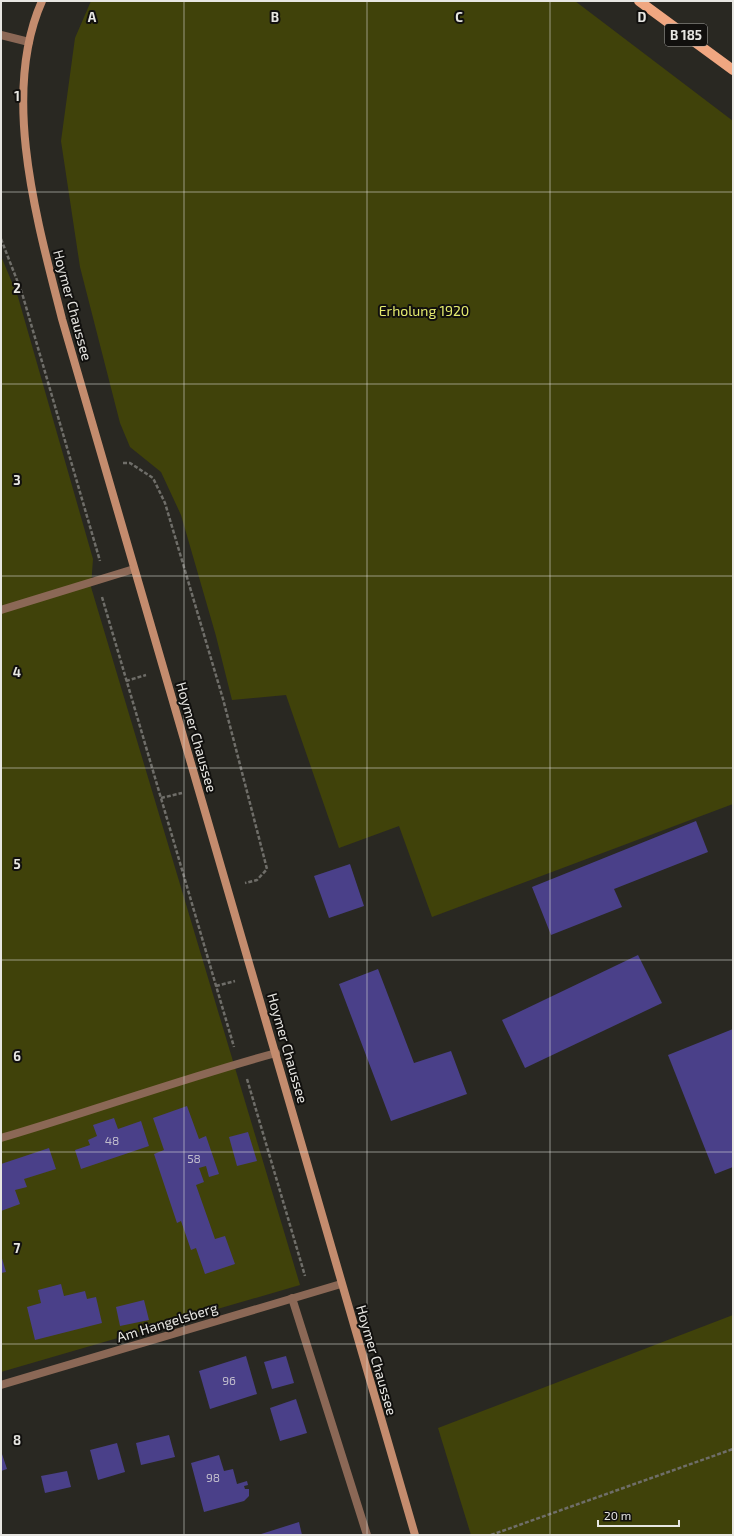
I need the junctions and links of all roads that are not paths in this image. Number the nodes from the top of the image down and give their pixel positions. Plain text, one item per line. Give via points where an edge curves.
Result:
1 (42, 1) edge
2 (639, 1) edge
3 (1, 35) edge
4 (29, 42) junction
5 (733, 70) edge
6 (134, 569) junction
7 (1, 610) edge
8 (276, 1053) junction
9 (1, 1138) edge
10 (341, 1284) junction
11 (292, 1298) junction
12 (1, 1385) edge
13 (367, 1535) edge
14 (415, 1535) edge

1 - 4 main road, Hoymer Chaussee
2 - 5 main road, B 185
3 - 4 street
4 - 6 main road, Hoymer Chaussee via 23,105 26,152 46,259
6 - 7 street
6 - 8 main road, Hoymer Chaussee
8 - 9 street
8 - 10 main road, Hoymer Chaussee
10 - 11 street, Am Hangelsberg
10 - 14 main road, Hoymer Chaussee
11 - 12 street, Am Hangelsberg
11 - 13 street

